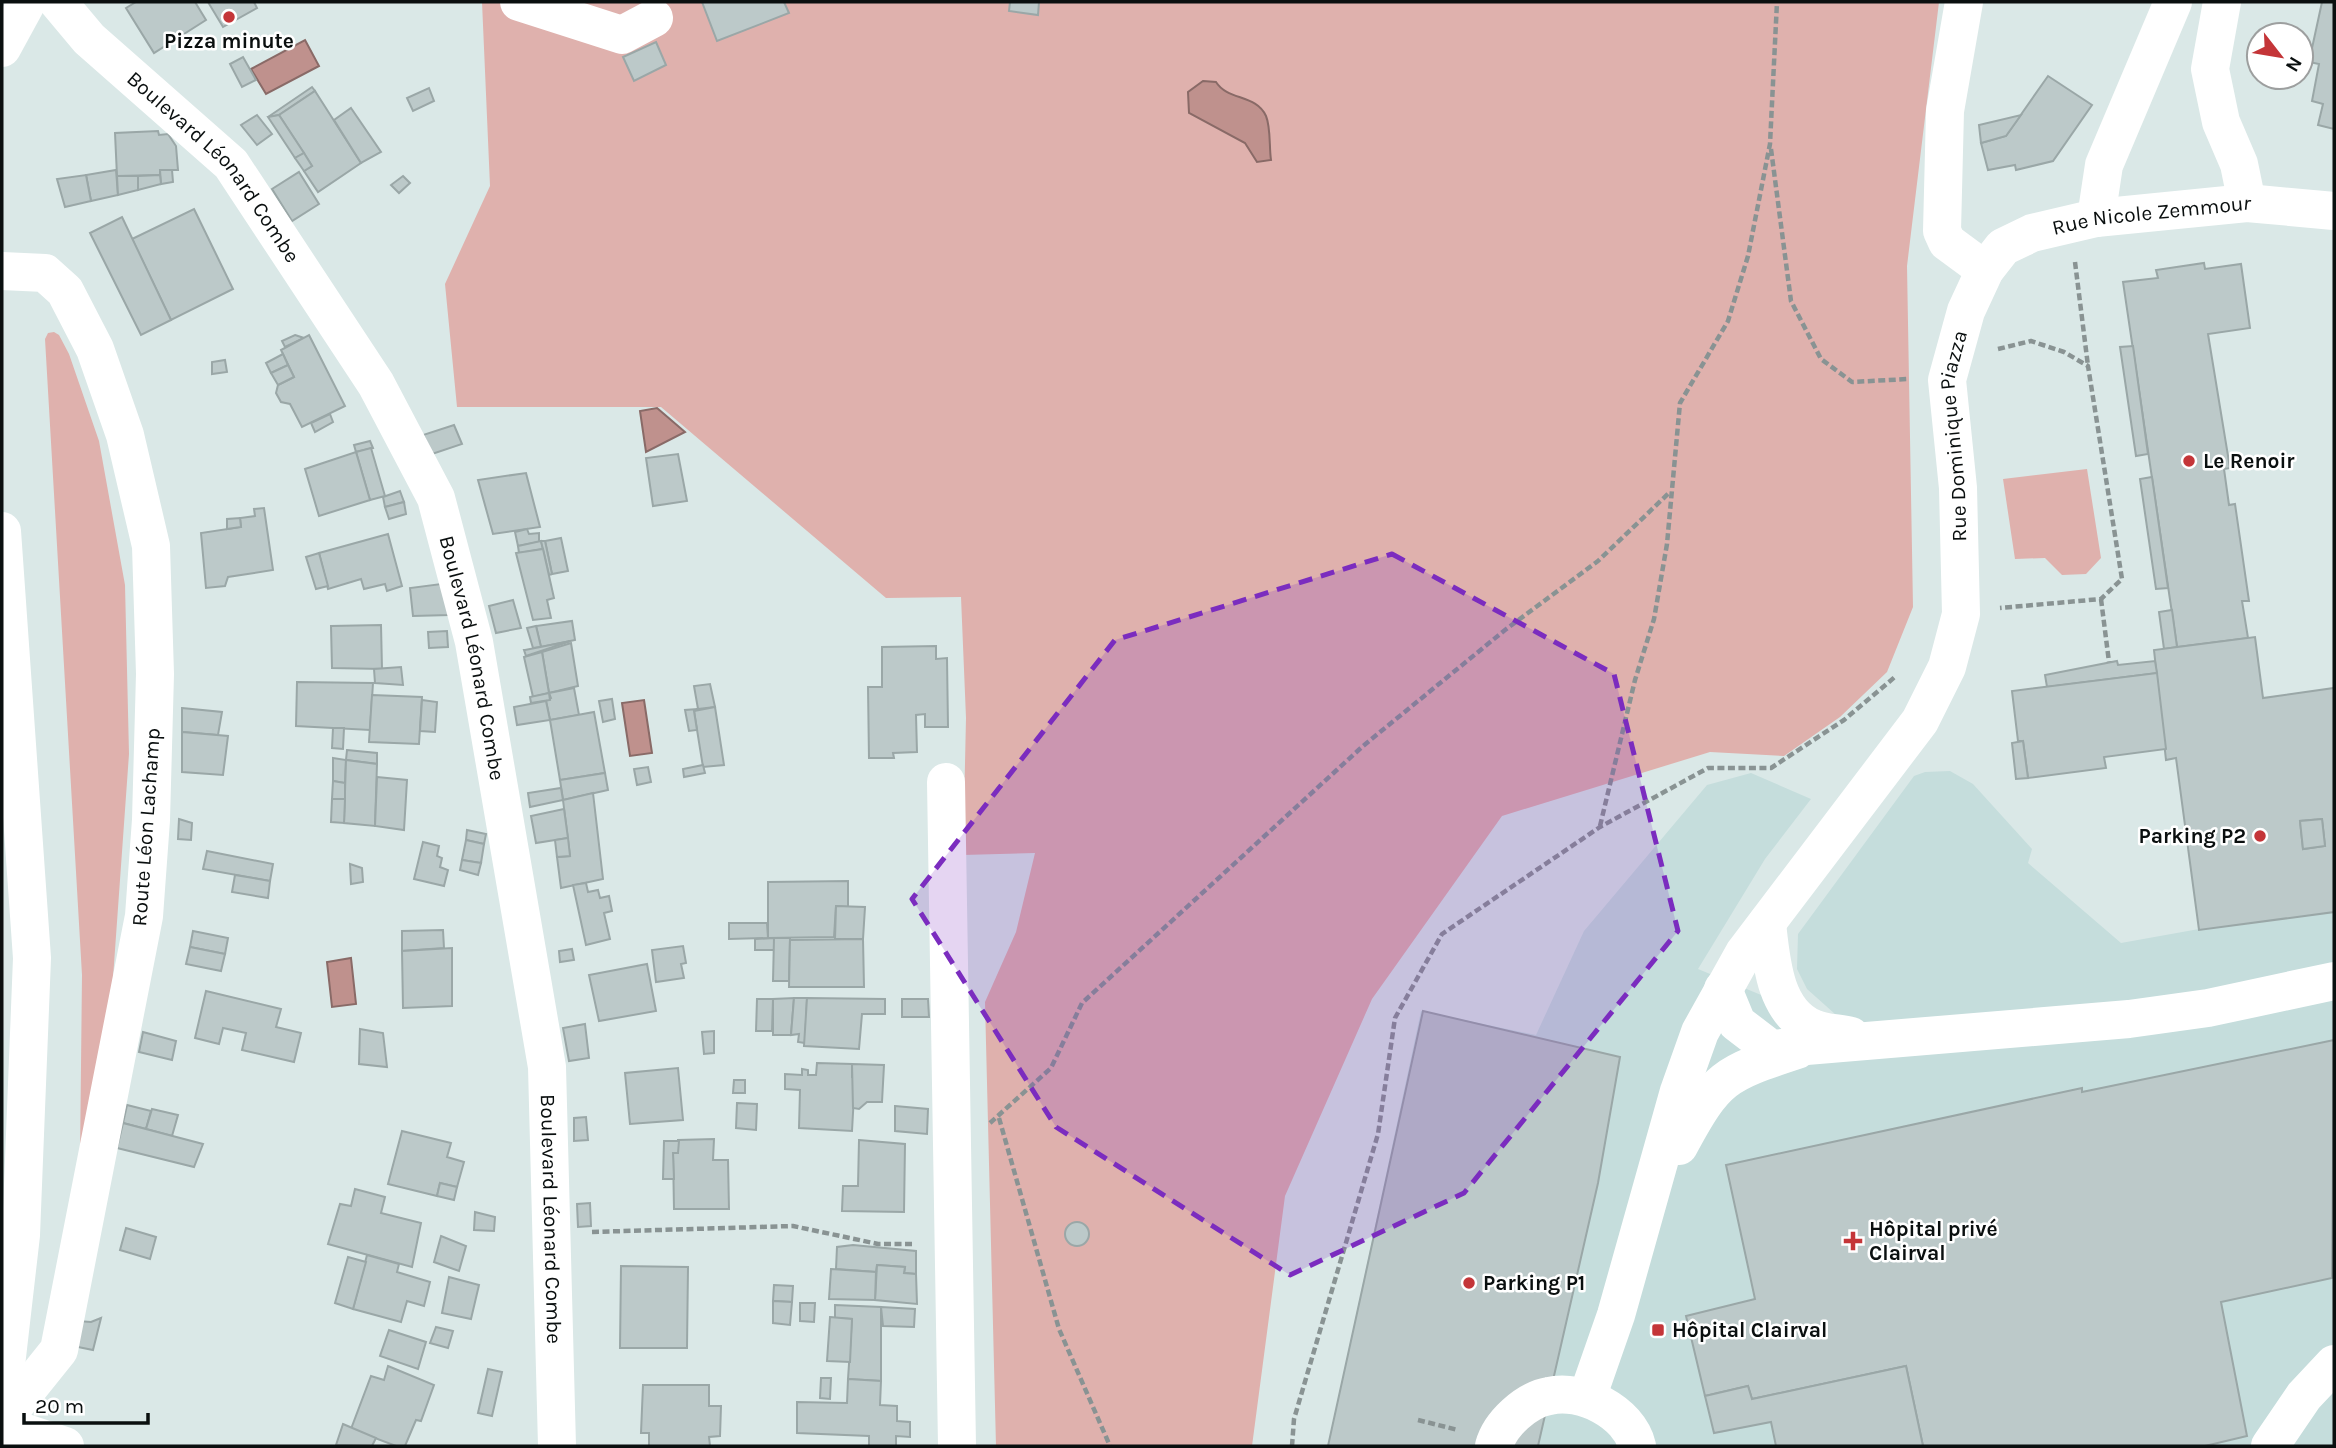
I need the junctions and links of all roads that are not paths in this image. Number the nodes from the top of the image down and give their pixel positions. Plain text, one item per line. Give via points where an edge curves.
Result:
1 (519, 2) edge
2 (1964, 2) edge
3 (2172, 2) edge
4 (2222, 2) edge
5 (30, 3) edge
6 (653, 18) dead end
7 (2, 48) edge
8 (2246, 204) junction
9 (2334, 211) edge
10 (2096, 218) junction
11 (1985, 270) junction
12 (2, 271) edge
13 (2, 531) edge
14 (946, 782) dead end
15 (1767, 923) junction
16 (2334, 981) edge
17 (1723, 989) junction
18 (1869, 1040) junction
19 (1806, 1047) junction
20 (1649, 1200) junction
21 (2334, 1364) edge
22 (1587, 1398) junction
23 (2, 1400) edge
24 (2, 1423) edge
25 (65, 1446) edge
26 (557, 1446) edge
27 (957, 1446) edge
28 (1494, 1446) edge
29 (1636, 1446) edge
30 (2270, 1446) edge

1 - 6 street via 622,35
2 - 11 street via 1945,111 1941,231 1947,242
3 - 10 street via 2104,165
4 - 8 street via 2210,69 2221,122 2239,164
5 - 7 street
5 - 26 street, Boulevard Léonard Combe via 89,39 231,164 376,384 436,498 474,642 548,1066
8 - 9 street, Rue Nicole Zemmour
8 - 10 street, Rue Nicole Zemmour
10 - 11 street, Rue Nicole Zemmour via 2032,233 2003,247
11 - 15 street, Rue Dominique Piazza via 1966,310 1947,380 1958,488 1961,614 1947,667 1920,722
12 - 24 street, Route Léon Lachamp via 45,273 65,291 95,349 125,435 151,546 155,674 144,916 59,1350
13 - 23 street via 32,958 21,1235
14 - 27 street
15 - 17 street, Rue Dominique Piazza
15 - 18 street via 1772,966 1785,1005 1812,1028
16 - 18 street via 2208,1008 2129,1019
17 - 19 street via 1737,1024 1751,1037 1771,1049
17 - 20 street, Rue Dominique Piazza via 1700,1032 1679,1091
18 - 19 street
19 - 20 street via 1744,1067 1717,1085 1696,1112
20 - 22 street
21 - 30 street via 2304,1396
22 - 28 street via 1549,1395 1519,1410
22 - 29 street via 1616,1414
24 - 25 street

